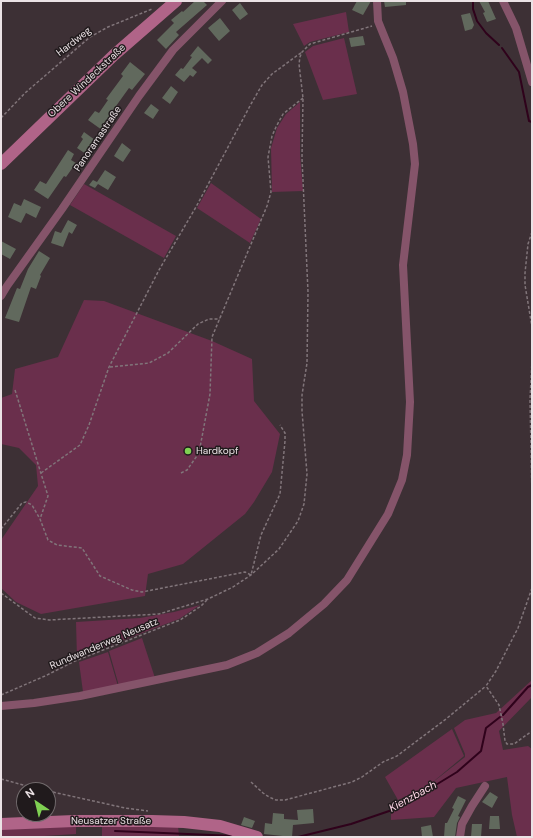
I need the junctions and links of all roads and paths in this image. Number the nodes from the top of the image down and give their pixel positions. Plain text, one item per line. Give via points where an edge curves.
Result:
1 (176, 1) edge
2 (222, 1) edge
3 (377, 1) edge
4 (503, 1) edge
5 (153, 8) dead end
6 (378, 21) junction
7 (302, 52) junction
8 (532, 82) edge
9 (303, 98) junction
10 (1, 118) edge
11 (1, 164) edge
12 (532, 232) edge
13 (1, 296) edge
14 (220, 320) junction
15 (532, 327) edge
16 (532, 360) edge
17 (109, 367) junction
18 (15, 390) dead end
19 (280, 425) dead end
20 (42, 473) junction
21 (181, 473) dead end
22 (532, 498) edge
23 (40, 519) junction
24 (1, 529) edge
25 (251, 575) junction
26 (532, 588) edge
27 (1, 593) edge
28 (208, 599) junction
29 (486, 686) junction
30 (1, 695) edge
31 (1, 706) edge
32 (532, 731) edge
33 (1, 779) edge
34 (251, 782) dead end
35 (16, 783) edge
36 (485, 786) dead end
37 (56, 793) edge
38 (155, 812) dead end
39 (1, 824) edge
40 (257, 837) edge
41 (460, 837) edge

1 - 11 main road, Obere Windeckstraße via 114,55
2 - 13 street, Panoramastraße via 174,50 143,90
3 - 6 street
4 - 8 street via 516,28
5 - 10 path, Hardweg via 90,37 25,93
6 - 7 path via 373,26 310,44
6 - 31 street via 400,80 415,164 403,265 410,402 407,455 402,480 388,514 348,580 324,604 288,633 257,653 227,666 80,696
7 - 9 path via 299,64
7 - 17 path via 272,74 262,85 159,270
9 - 14 path via 283,114 276,127 268,158 271,192 267,206
9 - 25 path via 302,158 308,292 307,363 302,395 307,474 304,504 298,521 279,549
12 - 15 path via 526,256 525,279
14 - 17 path via 209,319 198,324 168,353 149,364
14 - 21 path via 212,337 210,394 199,453 187,470
16 - 22 path
17 - 20 path via 80,445
18 - 20 path
19 - 25 path via 285,433 280,494 261,535
20 - 23 path via 48,496
23 - 24 path via 32,505 22,503
23 - 25 path via 48,540 57,545 82,548 100,576 132,590 142,592 245,572
25 - 28 path
26 - 29 path via 518,628
27 - 28 path via 35,618 49,620 160,614
28 - 30 path, Rundwanderweg Neusatz via 180,620 75,661
29 - 32 path via 499,705 507,744 514,744
29 - 34 path via 397,756 352,782 280,800 269,797
33 - 35 path
36 - 41 street via 462,824
37 - 38 path
39 - 40 main road, Neusatzer Straße via 74,821 184,822 220,826

